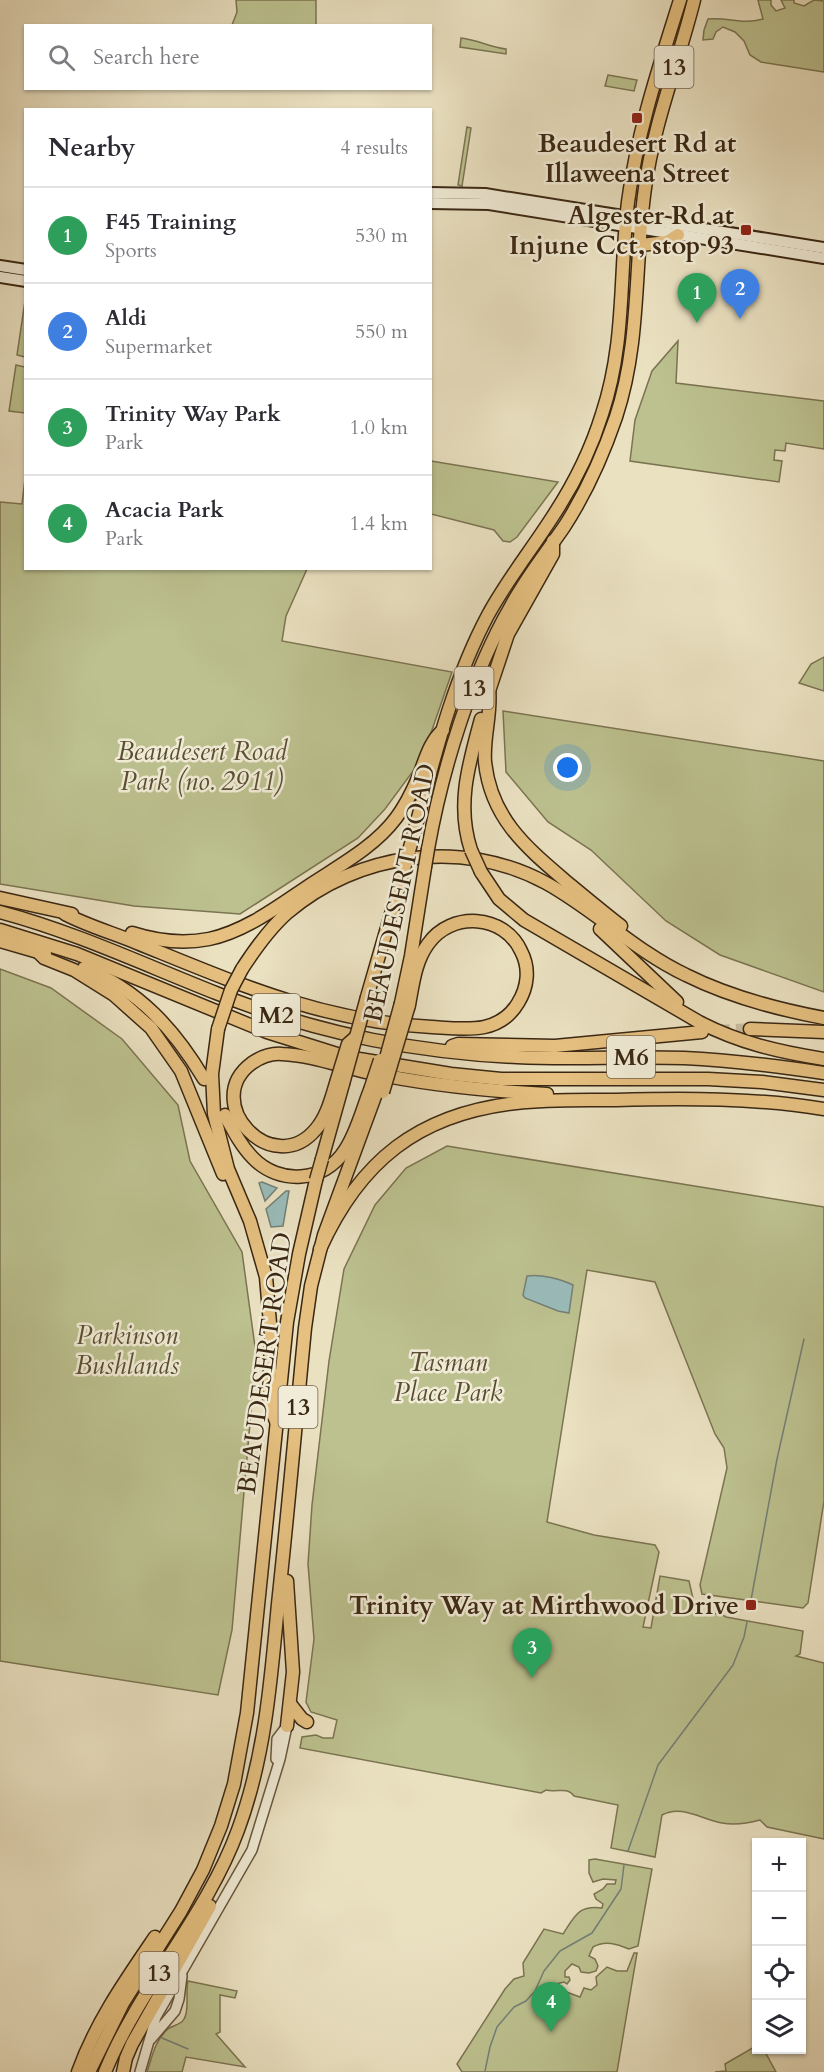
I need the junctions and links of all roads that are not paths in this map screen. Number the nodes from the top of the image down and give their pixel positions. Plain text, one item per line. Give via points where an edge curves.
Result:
1 (680, 0) edge
2 (694, 0) edge
3 (432, 193) edge
4 (432, 203) edge
5 (627, 222) junction
6 (642, 224) junction
7 (678, 235) junction
8 (640, 245) junction
9 (824, 248) edge
10 (824, 258) edge
11 (0, 266) edge
12 (22, 275) edge
13 (0, 277) edge
14 (554, 541) junction
15 (489, 689) junction
16 (443, 730) junction
17 (0, 898) edge
18 (579, 905) junction
19 (0, 912) edge
20 (65, 914) junction
21 (0, 930) edge
22 (0, 941) edge
23 (38, 952) junction
24 (685, 975) junction
25 (405, 1004) junction
26 (824, 1018) edge
27 (701, 1027) junction
28 (750, 1029) tunnel mouth
29 (824, 1032) edge
30 (436, 1050) junction
31 (824, 1059) edge
32 (824, 1074) edge
33 (204, 1079) dead end
34 (339, 1084) junction
35 (824, 1090) edge
36 (376, 1094) junction
37 (586, 1100) junction
38 (824, 1109) edge
39 (225, 1115) dead end
40 (243, 1205) junction
41 (320, 1249) junction
42 (276, 1421) junction
43 (282, 1565) junction
44 (291, 1705) junction
45 (307, 1722) dead end
46 (287, 1726) joint
47 (227, 1859) junction
48 (181, 1911) junction
49 (183, 1973) junction
50 (163, 2004) junction
51 (177, 2005) junction
52 (149, 2042) junction
53 (86, 2050) junction
54 (73, 2072) edge
55 (78, 2072) edge
56 (89, 2072) edge
57 (105, 2072) edge
58 (123, 2072) edge
59 (140, 2072) edge

1 - 5 highway, BEAUDESERT ROAD / 13 via 642,124
2 - 6 highway, BEAUDESERT ROAD / 13 via 655,131
3 - 5 main road via 485,194
4 - 5 main road via 489,204
5 - 6 main road
5 - 16 highway, BEAUDESERT ROAD / 13 via 618,347 596,432 571,487 478,634
6 - 7 main road
6 - 8 highway, BEAUDESERT ROAD / 13
6 - 9 main road
7 - 8 highway via 667,242
7 - 10 main road
8 - 14 highway, BEAUDESERT ROAD / 13 via 635,335 621,403 592,477
11 - 12 main road
12 - 13 main road
14 - 15 highway via 553,554 508,634
14 - 25 highway, BEAUDESERT ROAD / 13, bridge via 510,606 479,672 442,781
15 - 24 highway via 486,770 510,828 548,866 614,921 678,965
15 - 27 highway, bridge via 465,783 465,824 481,872 500,898 524,920
16 - 20 highway via 434,738 408,799 382,835 235,931 207,939 163,940
16 - 34 highway, BEAUDESERT ROAD / 13, bridge via 368,997 356,1037 348,1044
17 - 20 highway
18 - 24 highway
18 - 27 highway via 584,916 664,991 696,1015
18 - 40 highway, bridge via 536,879 494,863 442,856 397,860 353,873 286,914 242,969 218,1029 212,1074 214,1114 228,1169
19 - 30 highway, M2 via 105,946 218,994 292,1020
20 - 25 highway via 238,985 340,1015 415,1027 473,1029 502,1021 516,1007 525,988 527,971 520,948 492,924 473,920 446,927 426,946
21 - 35 highway, M2 via 77,954 257,1028 366,1060 501,1079 708,1078
22 - 23 highway
23 - 33 highway via 104,977 139,999 172,1032
23 - 40 highway via 114,994 151,1028 181,1071 221,1171
24 - 26 highway via 750,1002
25 - 36 highway, bridge
25 - 36 highway, BEAUDESERT ROAD / 13, bridge via 389,1051 380,1060
27 - 30 highway, M2 via 555,1046 458,1044
27 - 31 highway via 757,1046
28 - 29 highway
30 - 32 highway, M6 via 517,1057 719,1060
34 - 37 highway via 320,1125 295,1143 262,1142 246,1130 236,1113 236,1089 244,1071 261,1058 276,1054 429,1083 577,1095
34 - 42 highway, BEAUDESERT ROAD / 13, bridge via 304,1226
36 - 39 highway via 345,1151 327,1168 305,1176 287,1177 262,1167 247,1152
36 - 41 highway, BEAUDESERT ROAD / 13
37 - 38 highway via 741,1100
37 - 41 highway via 503,1104 428,1127 393,1149 360,1181
40 - 42 highway via 257,1241 267,1288 271,1335 269,1405
41 - 43 highway, BEAUDESERT ROAD / 13 via 306,1317
42 - 48 highway, BEAUDESERT ROAD / 13 via 239,1763 221,1826
43 - 44 highway via 288,1581
43 - 47 highway, BEAUDESERT ROAD / 13 via 260,1755
44 - 45 highway
44 - 46 highway
46 - 49 street via 252,1850
47 - 57 highway, 13 via 138,2007
47 - 58 highway via 205,1916 132,2044
48 - 53 highway via 167,1920 124,1980
48 - 56 highway, 13 via 123,2003
49 - 50 street
49 - 51 street
50 - 51 street
50 - 52 street
51 - 52 street
52 - 59 street
53 - 54 highway
53 - 55 highway

